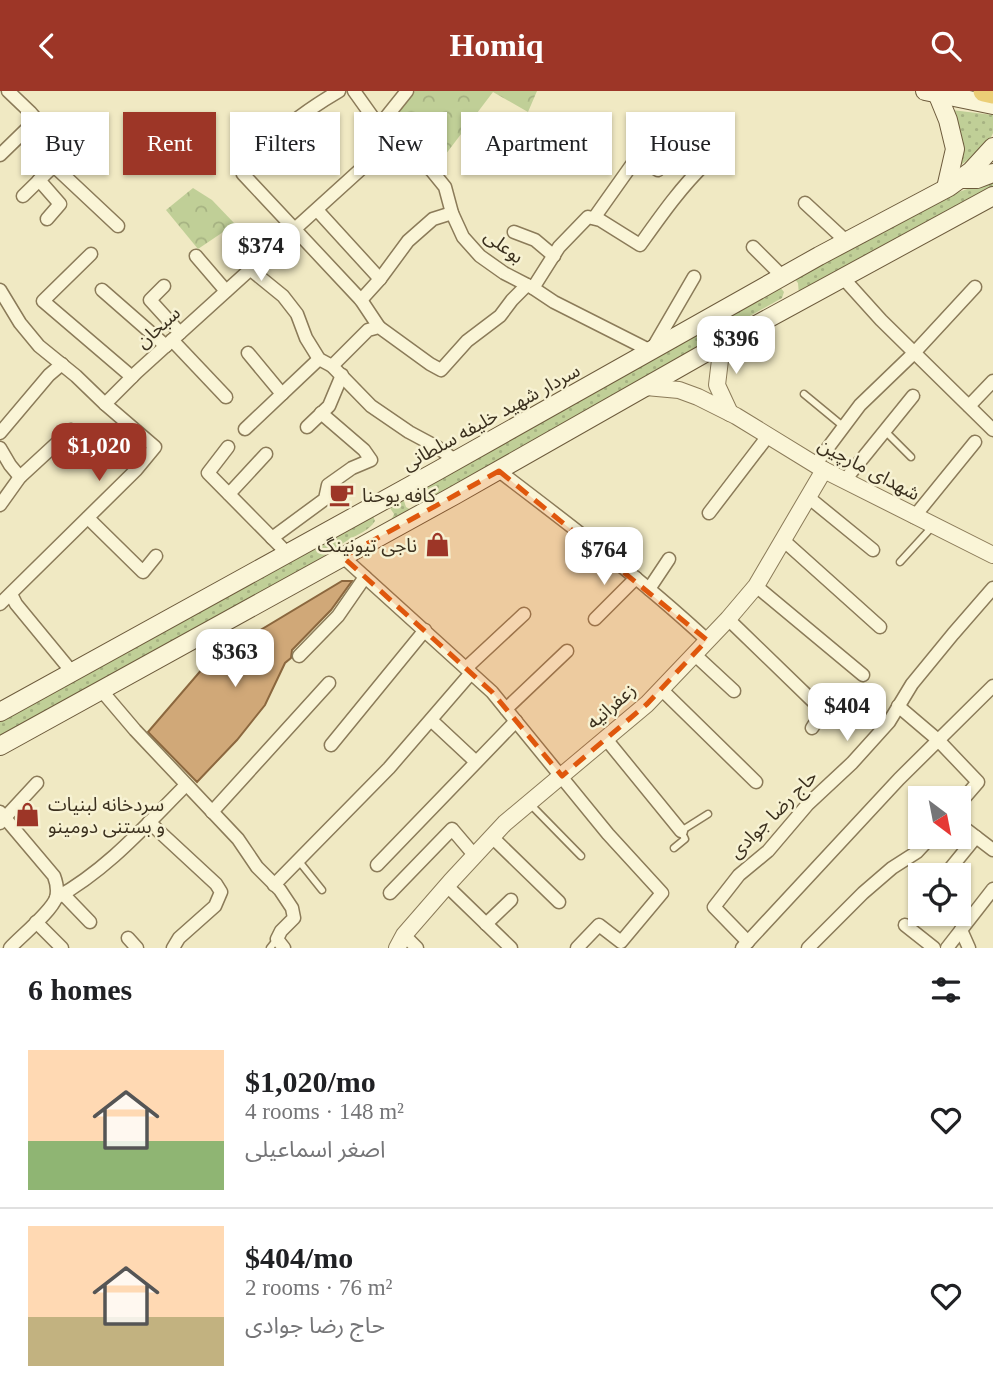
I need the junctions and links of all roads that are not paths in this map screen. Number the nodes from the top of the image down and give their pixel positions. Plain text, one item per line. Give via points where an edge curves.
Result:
1 (8, 91) edge
2 (340, 91) edge
3 (354, 91) edge
4 (407, 91) edge
5 (984, 91) edge
6 (931, 92) edge
7 (993, 93) edge
8 (993, 105) edge
9 (29, 112) edge
10 (369, 112) edge
11 (390, 112) edge
12 (21, 135) edge
13 (993, 147) edge
14 (0, 155) edge
15 (626, 173) edge
16 (993, 173) edge
17 (44, 175) edge
18 (64, 175) edge
19 (355, 175) edge
20 (435, 175) edge
21 (693, 175) edge
22 (39, 180) junction
23 (953, 184) junction
24 (23, 196) dead end
25 (993, 196) edge
26 (805, 203) dead end
27 (317, 210) junction
28 (452, 213) junction
29 (594, 218) junction
30 (47, 219) dead end
31 (118, 226) dead end
32 (294, 230) junction
33 (514, 232) dead end
34 (846, 241) junction
35 (753, 247) dead end
36 (91, 254) dead end
37 (196, 256) dead end
38 (554, 256) junction
39 (251, 269) junction
40 (694, 277) dead end
41 (783, 277) junction
42 (380, 279) junction
43 (844, 279) junction
44 (164, 286) dead end
45 (530, 287) junction
46 (975, 287) dead end
47 (0, 290) edge
48 (102, 290) dead end
49 (226, 291) junction
50 (361, 300) junction
51 (379, 327) junction
52 (735, 337) junction
53 (173, 339) junction
54 (651, 351) junction
55 (248, 353) dead end
56 (914, 353) junction
57 (319, 359) junction
58 (62, 364) junction
59 (337, 370) junction
60 (132, 377) junction
61 (993, 381) edge
62 (646, 387) junction
63 (282, 394) junction
64 (804, 394) dead end
65 (913, 396) dead end
66 (226, 397) dead end
67 (105, 404) junction
68 (969, 406) junction
69 (321, 413) junction
70 (730, 413) junction
71 (307, 427) dead end
72 (844, 427) junction
73 (245, 429) dead end
74 (993, 429) edge
75 (71, 430) dead end
76 (885, 431) junction
77 (0, 433) edge
78 (768, 436) junction
79 (975, 442) dead end
80 (228, 447) dead end
81 (0, 448) edge
82 (266, 454) dead end
83 (911, 457) dead end
84 (456, 461) junction
85 (820, 468) junction
86 (499, 471) junction
87 (20, 477) junction
88 (423, 479) junction
89 (845, 480) junction
90 (229, 494) junction
91 (808, 497) junction
92 (0, 505) edge
93 (369, 508) junction
94 (432, 508) junction
95 (709, 513) dead end
96 (914, 517) junction
97 (88, 518) junction
98 (933, 525) junction
99 (272, 538) junction
100 (376, 539) junction
101 (783, 540) junction
102 (873, 550) dead end
103 (287, 553) junction
104 (993, 555) edge
105 (156, 556) dead end
106 (343, 557) junction
107 (669, 559) dead end
108 (900, 562) dead end
109 (365, 577) junction
110 (636, 578) junction
111 (756, 586) junction
112 (649, 589) junction
113 (993, 589) edge
114 (11, 594) junction
115 (0, 604) edge
116 (524, 614) dead end
117 (595, 619) dead end
118 (728, 619) junction
119 (880, 627) dead end
120 (425, 630) junction
121 (707, 640) junction
122 (567, 651) dead end
123 (694, 654) junction
124 (299, 656) dead end
125 (469, 671) junction
126 (72, 672) junction
127 (863, 675) dead end
128 (329, 683) dead end
129 (993, 686) edge
130 (661, 689) junction
131 (101, 690) junction
132 (734, 691) dead end
133 (898, 706) junction
134 (506, 709) junction
135 (0, 712) edge
136 (431, 720) junction
137 (516, 720) junction
138 (812, 728) dead end
139 (606, 739) junction
140 (938, 740) junction
141 (331, 745) dead end
142 (0, 746) edge
143 (476, 762) junction
144 (562, 776) junction
145 (756, 782) dead end
146 (37, 783) dead end
147 (186, 785) junction
148 (971, 790) edge
149 (530, 803) junction
150 (212, 812) junction
151 (708, 814) dead end
152 (2, 818) edge
153 (149, 822) junction
154 (681, 831) junction
155 (971, 833) edge
156 (492, 837) junction
157 (976, 837) junction
158 (674, 848) dead end
159 (920, 849) edge
160 (993, 850) edge
161 (475, 856) junction
162 (581, 856) dead end
163 (298, 860) junction
164 (955, 863) edge
165 (377, 865) dead end
166 (274, 885) junction
167 (447, 886) junction
168 (993, 889) edge
169 (322, 890) dead end
170 (390, 893) dead end
171 (60, 896) junction
172 (511, 899) dead end
173 (559, 902) dead end
174 (36, 922) junction
175 (90, 922) dead end
176 (486, 924) junction
177 (905, 925) dead end
178 (961, 930) junction
179 (401, 941) edge
180 (277, 945) edge
181 (745, 945) edge
182 (10, 948) edge
183 (62, 948) edge
184 (173, 948) edge
185 (417, 948) edge
186 (511, 948) edge
187 (577, 948) edge
188 (808, 948) edge
189 (933, 948) edge
190 (947, 948) edge
191 (969, 948) edge

1 - 9 street
2 - 32 street via 274,137 243,174
3 - 10 street, بوعلی
4 - 11 street
5 - 7 highway
6 - 8 main road
6 - 23 main road via 948,120 955,149
12 - 14 street
13 - 23 main road, سردار شهید خلیفه سلطانی
15 - 29 street
16 - 23 main road
17 - 22 street
18 - 31 street
19 - 27 street, سبحان
20 - 28 street, بوعلی via 445,187
21 - 29 street via 639,245
22 - 24 street
22 - 30 street via 60,204
23 - 34 main road, سردار شهید خلیفه سلطانی
25 - 43 main road
26 - 34 street
27 - 32 street, سبحان
27 - 42 street
28 - 42 street via 433,219 408,240
28 - 45 street, بوعلی via 463,237 480,256
29 - 38 street via 588,217
32 - 39 street, سبحان
32 - 50 street
33 - 38 street via 527,235
34 - 41 main road, سردار شهید خلیفه سلطانی
35 - 41 street
36 - 60 street via 43,300
37 - 49 street
38 - 45 street
39 - 49 street, سبحان
39 - 57 street via 297,314
40 - 54 street
41 - 52 main road via 792,291 786,301
41 - 54 main road, سردار شهید خلیفه سلطانی
42 - 50 street
43 - 52 main road
43 - 56 street
44 - 53 street via 150,300
45 - 51 street via 441,370
45 - 54 street, بوعلی
46 - 56 street
47 - 58 street via 20,323
48 - 53 street
49 - 53 street, سبحان
50 - 51 street
51 - 59 street via 368,330
52 - 62 main road
52 - 70 street via 720,360 717,386
53 - 60 street, سبحان
53 - 66 street
54 - 84 main road, سردار شهید خلیفه سلطانی
55 - 63 street
56 - 68 street
56 - 72 street
57 - 59 street
57 - 63 street
58 - 67 street
58 - 77 street
59 - 69 street via 329,406
59 - 84 street via 371,406
60 - 67 street, سبحان
61 - 68 street
62 - 70 street, شهدای مارچین via 679,390
62 - 86 main road
63 - 73 street
64 - 72 lane
65 - 76 street
67 - 97 street via 155,447
68 - 74 street
69 - 71 street
69 - 99 street via 371,460 328,485 325,499
70 - 78 street, شهدای مارچین
72 - 85 street
75 - 87 street
76 - 83 lane
76 - 89 street
78 - 85 street, شهدای مارچین
78 - 95 street
79 - 96 street
80 - 90 street via 208,473
81 - 87 street
82 - 90 street
84 - 88 main road, سردار شهید خلیفه سلطانی
85 - 89 street, شهدای مارچین
85 - 91 street, زعفرانیه
86 - 94 main road
86 - 110 street
87 - 92 street
88 - 93 main road, سردار شهید خلیفه سلطانی
88 - 94 main road via 410,500 417,507
89 - 96 street, شهدای مارچین
90 - 99 street
91 - 101 street, زعفرانیه
91 - 102 street
93 - 100 main road via 384,518
93 - 103 main road, سردار شهید خلیفه سلطانی
94 - 100 main road
96 - 98 street, شهدای مارچین
97 - 105 street via 143,572
97 - 114 street
98 - 104 street, شهدای مارچین
98 - 108 lane
99 - 103 street
100 - 106 main road
101 - 111 street, زعفرانیه
101 - 119 street
103 - 126 main road, سردار شهید خلیفه سلطانی
106 - 109 street
106 - 131 main road
107 - 112 street
109 - 120 street
109 - 124 street via 338,617
110 - 112 street
110 - 117 street
111 - 118 street, زعفرانیه
111 - 127 street
112 - 121 street
113 - 133 street, حاج رضا جوادی
114 - 115 street
114 - 126 street
116 - 125 street
118 - 121 street, زعفرانیه
118 - 138 street via 823,711
120 - 125 street
120 - 141 street
121 - 123 street, زعفرانیه
122 - 134 street
123 - 130 street, زعفرانیه
123 - 132 street
125 - 134 street
125 - 136 street
126 - 135 main road, سردار شهید خلیفه سلطانی
128 - 150 street
129 - 140 street
130 - 139 street, زعفرانیه
130 - 145 street
131 - 142 main road
131 - 147 street
133 - 140 street
133 - 181 street, حاج رضا جوادی via 852,763 721,896 714,907
134 - 137 street
136 - 143 street
136 - 163 street
137 - 143 street
137 - 144 street
139 - 144 street, زعفرانیه
139 - 154 street
140 - 148 street via 978,782
140 - 181 street
143 - 165 street
144 - 149 street, زعفرانیه
144 - 187 street via 662,894 621,942 599,925
146 - 152 street
147 - 150 street
147 - 153 street
149 - 156 street, زعفرانیه
149 - 162 lane
150 - 166 street
151 - 154 lane
152 - 171 street via 54,876
153 - 171 street via 114,857
153 - 184 street via 221,892 215,906
154 - 158 lane via 685,839
155 - 157 street
156 - 161 street, زعفرانیه
156 - 173 street
157 - 160 street
157 - 164 street
159 - 188 street via 863,893
161 - 167 street, زعفرانیه
161 - 170 street via 452,829
163 - 166 street
163 - 169 lane
166 - 180 street via 294,918 281,931
167 - 176 street
167 - 179 street, زعفرانیه
168 - 178 street
171 - 174 street
171 - 175 street
172 - 176 street
174 - 182 street
174 - 183 street
176 - 186 street
177 - 189 street
178 - 190 street
178 - 191 street
179 - 185 street

